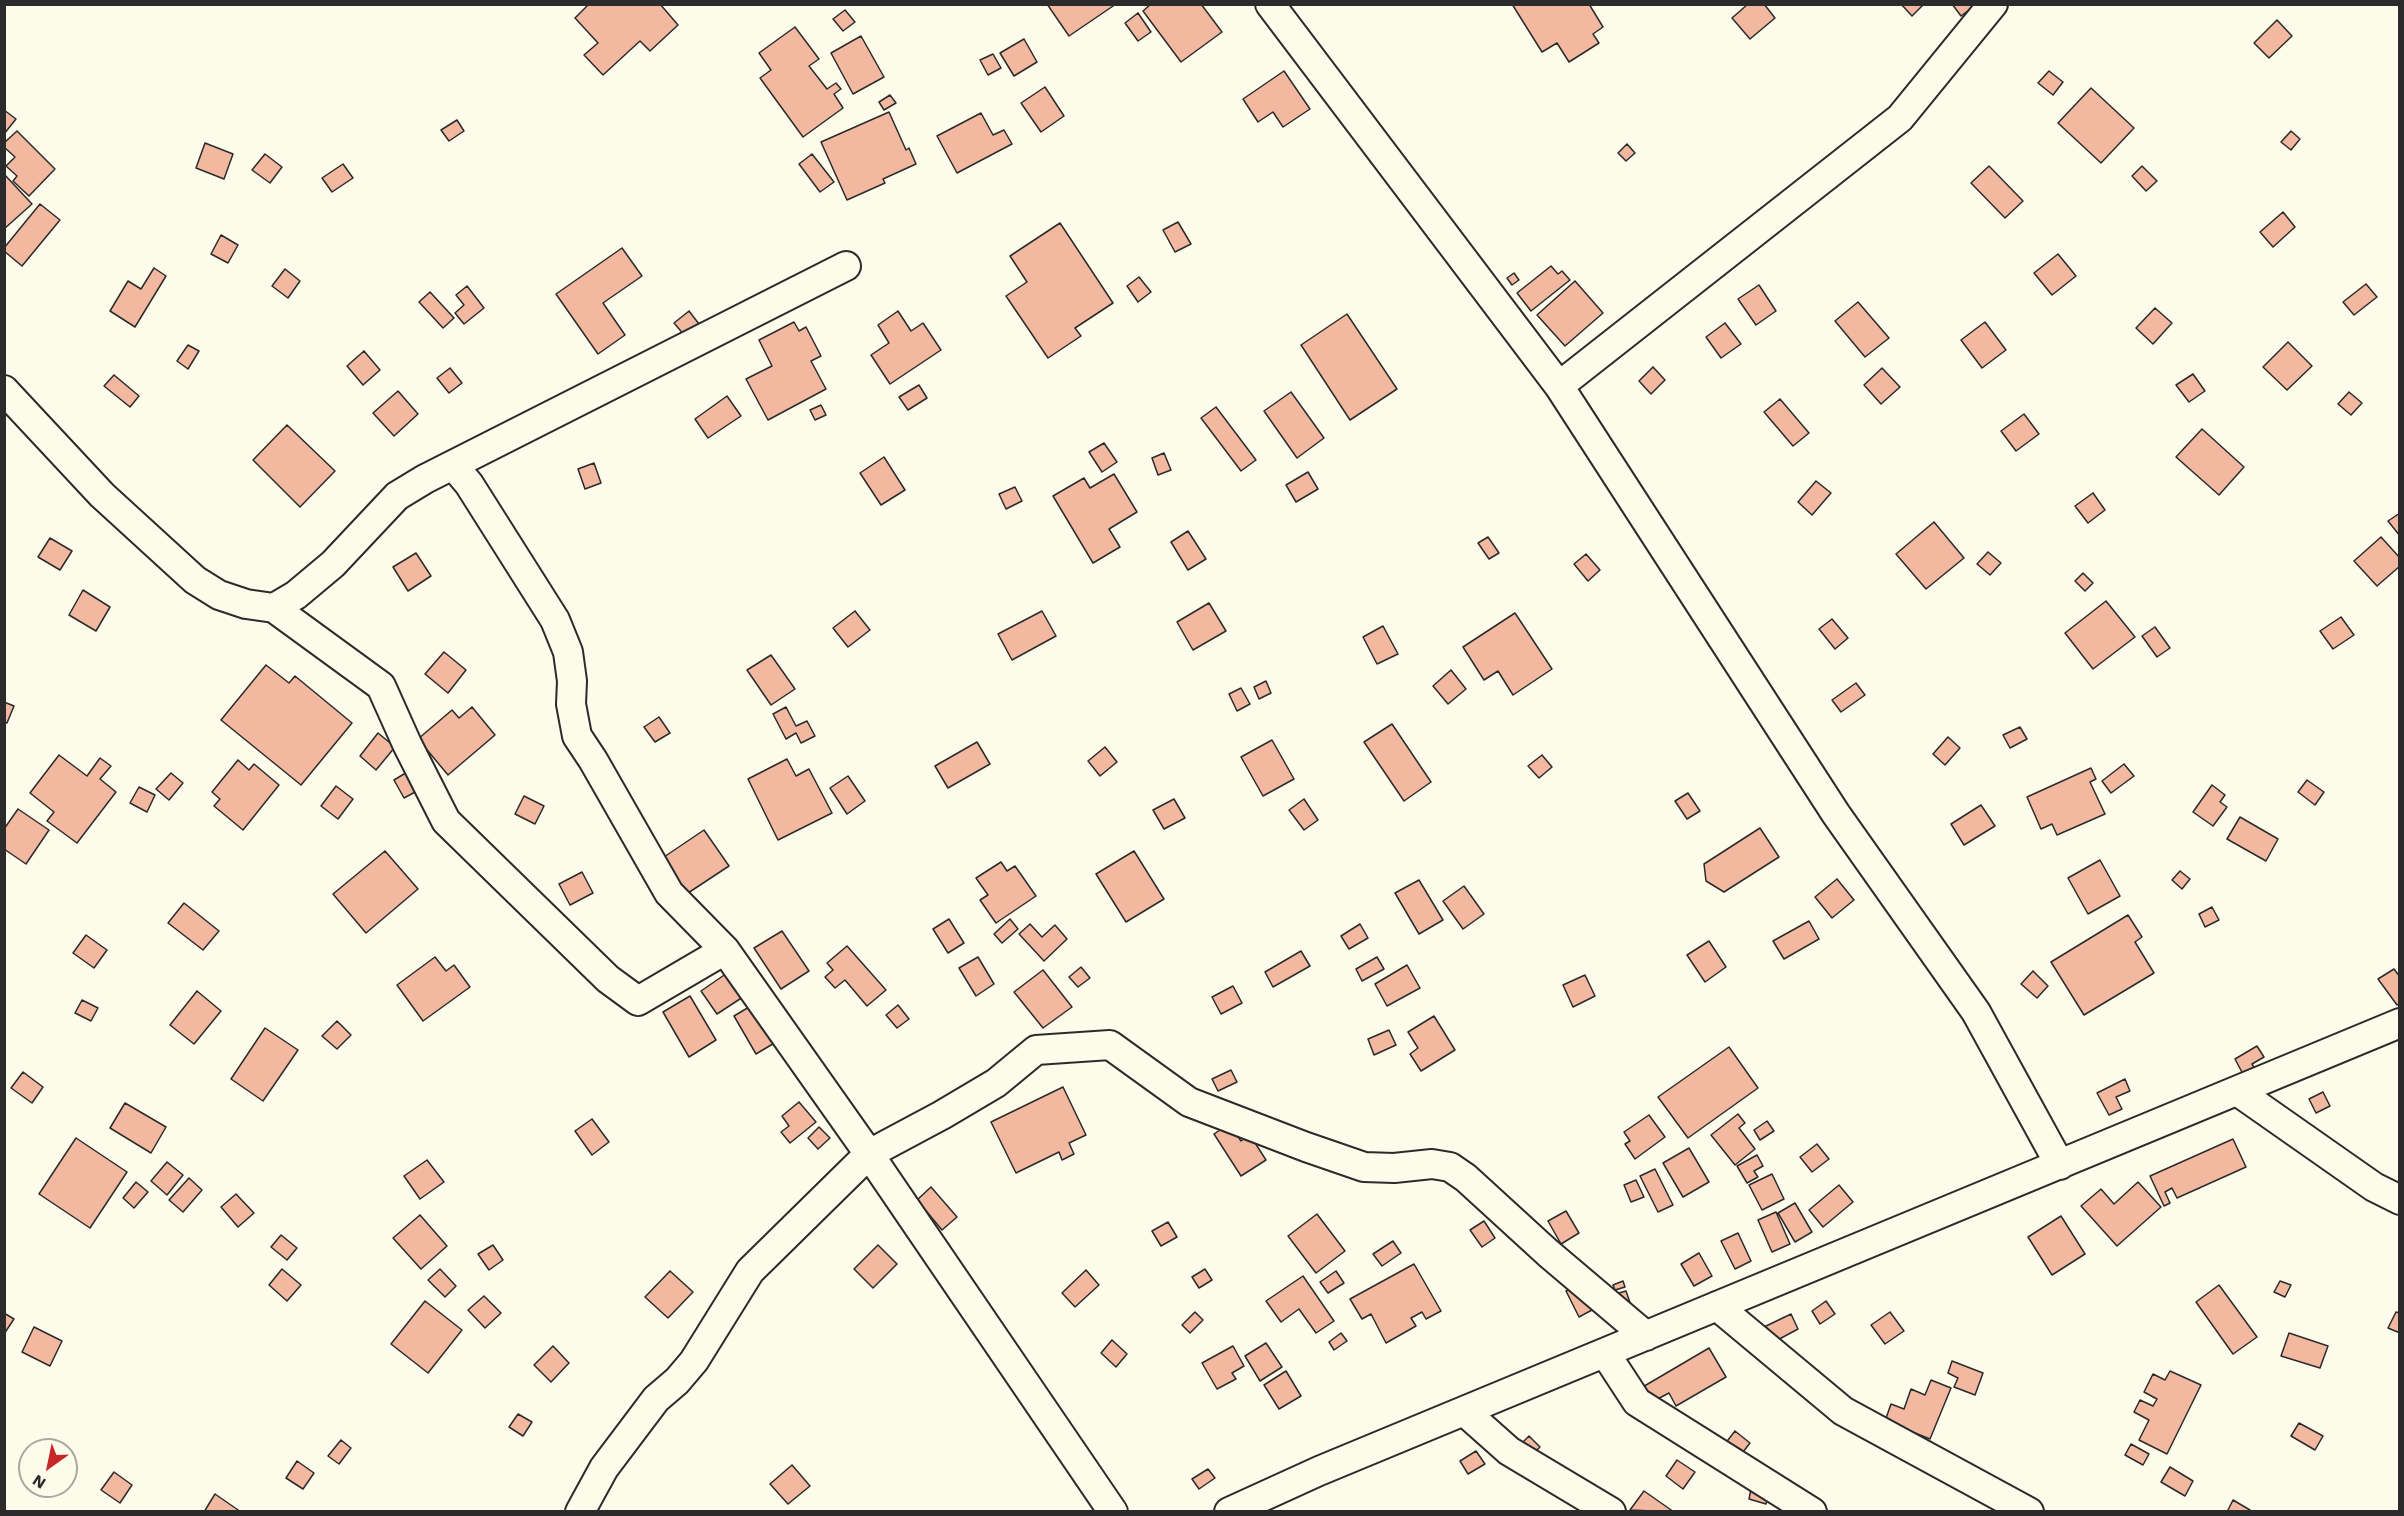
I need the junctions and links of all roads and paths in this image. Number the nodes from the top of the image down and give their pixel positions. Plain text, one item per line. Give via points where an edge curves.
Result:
1 (1270, 4) edge
2 (1993, 4) edge
3 (846, 266) dead end
4 (1559, 386) junction
5 (4, 390) edge
6 (453, 465) junction
7 (274, 608) junction
8 (725, 950) junction
9 (2400, 1023) edge
10 (2237, 1091) junction
11 (869, 1154) junction
12 (2060, 1165) junction
13 (2400, 1200) edge
14 (1717, 1306) junction
15 (1646, 1336) junction
16 (1605, 1353) junction
17 (1464, 1411) junction
18 (2010, 1508) edge
19 (580, 1512) edge
20 (1113, 1512) edge
21 (1229, 1512) edge
22 (1611, 1512) edge
23 (1812, 1512) edge

1 - 4 street
2 - 4 street via 1900,118
3 - 6 street
4 - 12 street via 1836,814 1976,1011
5 - 7 street via 102,495 195,580 219,595
6 - 7 street via 397,496 333,564
6 - 8 street via 555,620 568,652 577,736 669,893
7 - 8 street via 381,686 446,821 615,984 638,1001
8 - 11 street
9 - 10 street
10 - 12 street
10 - 13 street via 2374,1187
11 - 15 street via 996,1083 1036,1050 1110,1045 1189,1101 1364,1167 1449,1167
11 - 19 street via 750,1271 694,1361 650,1408 604,1468
11 - 20 street
12 - 14 street
14 - 15 street
14 - 18 street via 1843,1411
15 - 16 street
16 - 17 street
16 - 23 street via 1638,1402
17 - 21 street
17 - 22 street via 1509,1451

